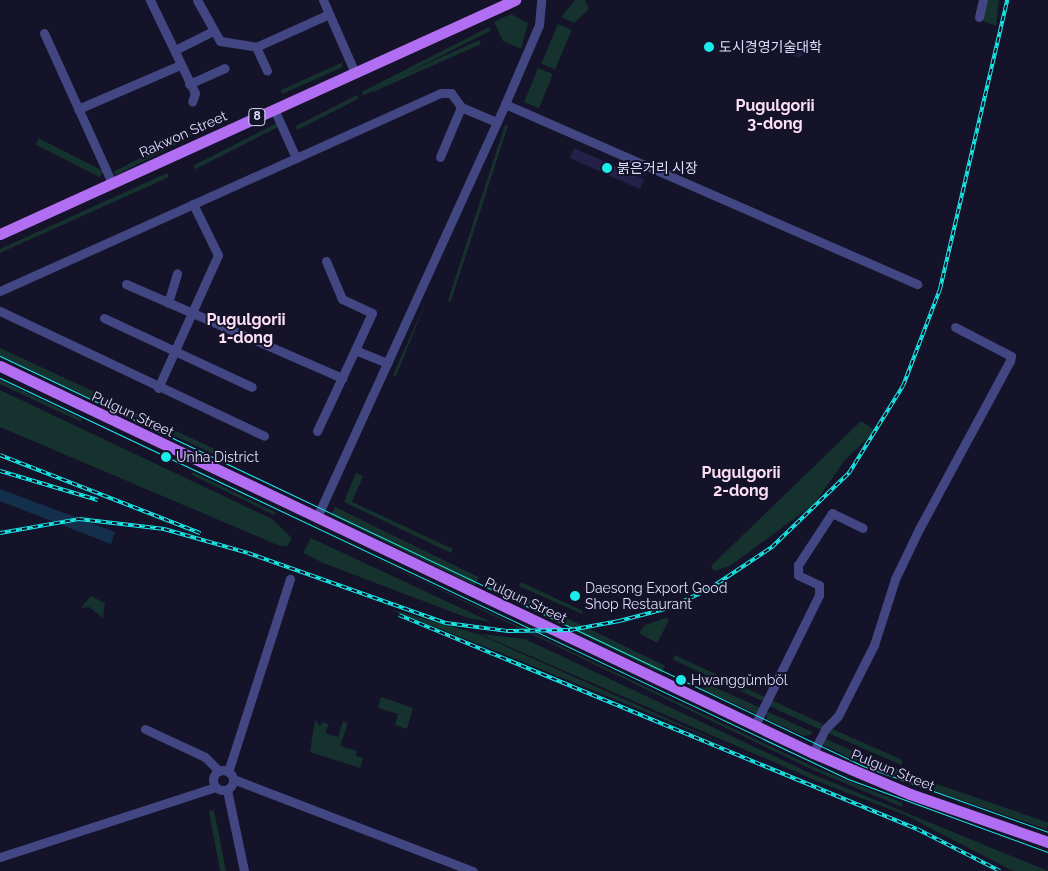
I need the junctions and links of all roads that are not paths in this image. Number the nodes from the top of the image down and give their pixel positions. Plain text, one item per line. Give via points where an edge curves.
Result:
1 (150, 0) edge
2 (197, 0) edge
3 (323, 0) edge
4 (515, 0) edge
5 (541, 0) edge
6 (983, 0) edge
7 (329, 14) junction
8 (979, 17) dead end
9 (213, 31) junction
10 (44, 33) dead end
11 (256, 46) junction
12 (175, 50) junction
13 (178, 66) junction
14 (225, 68) dead end
15 (267, 71) dead end
16 (356, 73) junction
17 (189, 84) junction
18 (192, 102) dead end
19 (505, 104) junction
20 (462, 107) junction
21 (78, 109) junction
22 (274, 109) junction
23 (496, 122) junction
24 (440, 157) dead end
25 (296, 158) junction
26 (112, 183) junction
27 (193, 204) junction
28 (0, 234) edge
29 (326, 260) dead end
30 (177, 273) dead end
31 (126, 284) dead end
32 (917, 284) dead end
33 (0, 291) edge
34 (168, 303) junction
35 (0, 311) edge
36 (192, 314) junction
37 (104, 318) dead end
38 (955, 327) dead end
39 (355, 350) junction
40 (175, 352) junction
41 (388, 362) junction
42 (0, 366) edge
43 (342, 378) junction
44 (252, 387) dead end
45 (158, 388) junction
46 (317, 430) dead end
47 (264, 436) dead end
48 (316, 517) junction
49 (863, 528) dead end
50 (290, 579) dead end
51 (755, 725) junction
52 (145, 728) dead end
53 (813, 752) junction
54 (227, 774) junction
55 (215, 787) junction
56 (227, 790) junction
57 (1048, 842) edge
58 (0, 858) edge
59 (244, 871) edge
60 (473, 871) edge

1 - 12 street
2 - 9 street
3 - 7 street
4 - 16 main road, Rakwon Street / 8
5 - 19 street via 539,25
6 - 8 street
7 - 11 street
7 - 16 street
9 - 11 street via 220,41
9 - 12 street
10 - 21 street
11 - 15 street
12 - 13 street
13 - 17 street
13 - 21 street
14 - 17 street
16 - 22 main road, Rakwon Street / 8
17 - 18 street via 195,94
19 - 23 street
19 - 32 street
20 - 23 street
20 - 24 street
20 - 25 street via 451,93 441,93
21 - 26 street
22 - 25 street
22 - 26 main road, Rakwon Street / 8
23 - 41 street
25 - 27 street
26 - 28 main road, Rakwon Street / 8
27 - 33 street
27 - 36 street via 218,255
29 - 39 street via 342,299 372,313
30 - 34 street
31 - 34 street
34 - 36 street
35 - 45 street
36 - 40 street
36 - 43 street
37 - 40 street
38 - 53 street via 1011,356 1010,360 895,579 874,645 838,716 825,729
39 - 41 street
39 - 43 street
40 - 44 street
40 - 45 street
41 - 48 street
42 - 48 main road, Pulgun Street
43 - 46 street
45 - 47 street
48 - 51 main road, Pulgun Street
49 - 51 street via 832,513 798,565 798,574 819,585 819,595
50 - 54 street
51 - 53 main road, Pulgun Street
52 - 54 street via 205,757
53 - 57 main road, Pulgun Street via 910,794
54 - 55 street via 213,778
54 - 56 street
54 - 60 street
55 - 56 street
55 - 58 street
56 - 59 street

